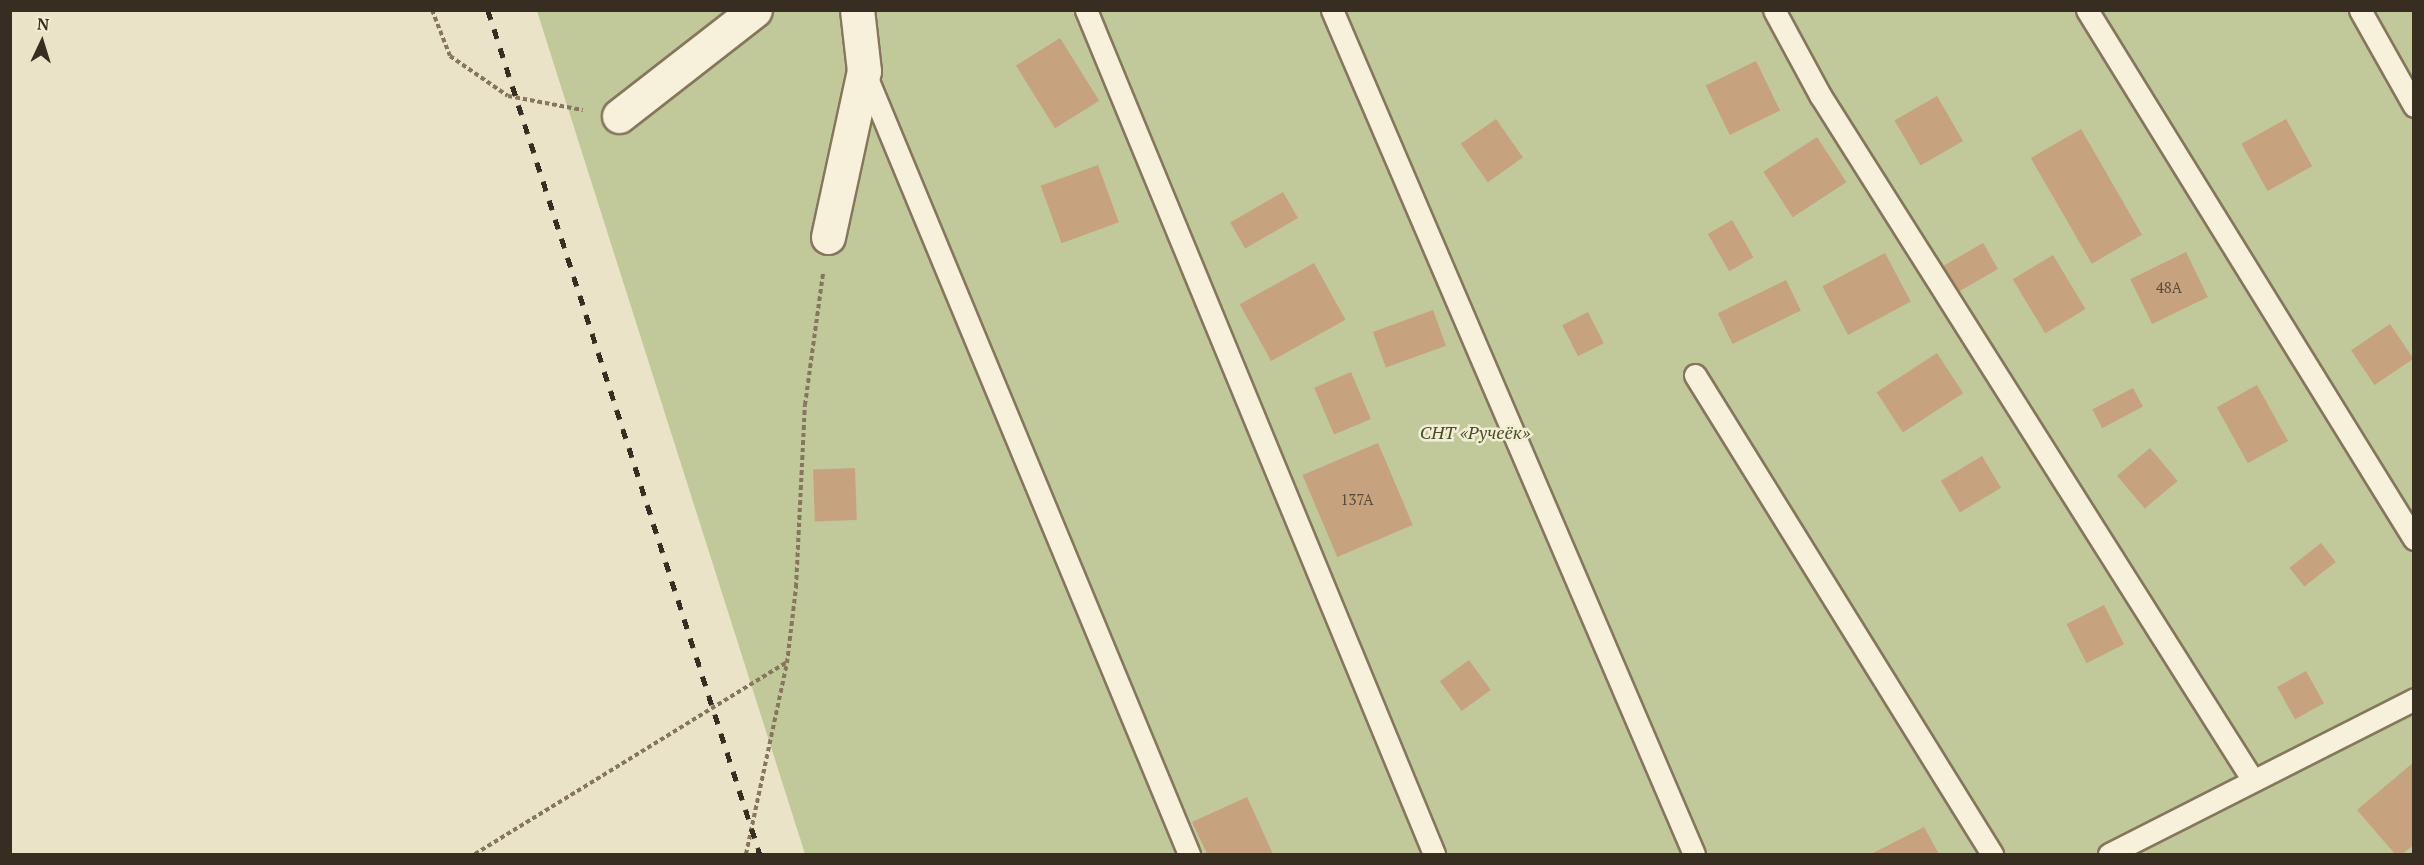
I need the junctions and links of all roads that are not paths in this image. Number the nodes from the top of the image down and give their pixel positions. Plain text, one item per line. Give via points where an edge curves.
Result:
1 (755, 10) edge
2 (857, 10) edge
3 (1086, 10) edge
4 (1332, 10) edge
5 (1774, 10) edge
6 (2087, 10) edge
7 (2360, 10) edge
8 (864, 71) junction
9 (2414, 106) edge
10 (620, 116) road end
11 (828, 237) road end
12 (1695, 375) dead end
13 (2414, 539) edge
14 (2414, 699) edge
15 (2252, 779) junction
16 (1189, 855) edge
17 (1434, 855) edge
18 (1694, 855) edge
19 (1992, 855) edge
20 (2109, 855) edge

1 - 10 street
2 - 8 street
3 - 17 lane
4 - 18 lane
5 - 15 lane via 1820,95
6 - 13 lane
7 - 9 lane
8 - 11 street
8 - 16 lane
12 - 19 lane
14 - 15 lane
15 - 20 lane

